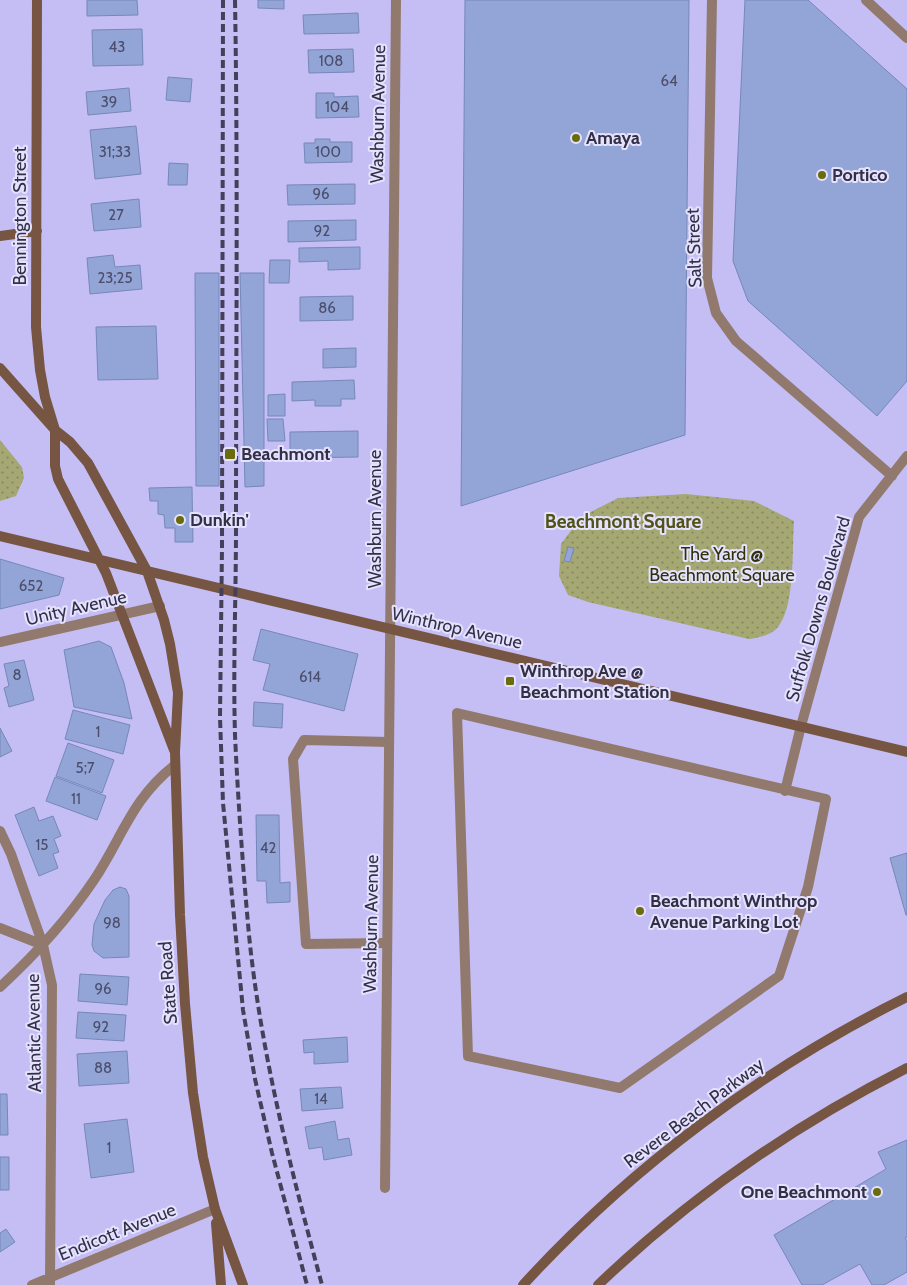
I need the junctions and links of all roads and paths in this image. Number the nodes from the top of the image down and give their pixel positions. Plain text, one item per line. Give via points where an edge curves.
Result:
1 (37, 0) edge
2 (396, 0) edge
3 (712, 0) edge
4 (866, 0) edge
5 (907, 38) edge
6 (36, 231) junction
7 (0, 236) edge
8 (0, 368) edge
9 (56, 430) junction
10 (907, 456) edge
11 (892, 476) junction
12 (0, 536) edge
13 (99, 559) junction
14 (147, 571) junction
15 (160, 606) junction
16 (122, 614) junction
17 (390, 629) junction
18 (0, 642) edge
19 (802, 726) junction
20 (389, 742) junction
21 (175, 752) junction
22 (907, 752) edge
23 (176, 765) junction
24 (785, 790) junction
25 (0, 831) edge
26 (0, 928) edge
27 (387, 943) junction
28 (43, 945) junction
29 (0, 987) edge
30 (907, 997) edge
31 (907, 1068) edge
32 (385, 1188) dead end
33 (215, 1209) junction
34 (50, 1281) edge
35 (32, 1285) edge
36 (221, 1285) edge
37 (243, 1285) edge
38 (523, 1285) edge
39 (598, 1285) edge

1 - 6 main road, Bennington Street
2 - 17 street, Washburn Avenue
3 - 11 street, Salt Street via 707,278 716,313 736,341
4 - 5 street
6 - 7 main road
6 - 9 main road, Bennington Street via 38,356
8 - 9 main road
9 - 13 main road, Bennington Street via 58,479
9 - 14 main road via 88,463
10 - 11 street, Suffolk Downs Boulevard
11 - 19 street, Suffolk Downs Boulevard via 859,517
12 - 13 main road, Winthrop Avenue
13 - 14 main road, Winthrop Avenue
13 - 16 main road, State Road
14 - 15 main road, State Road
14 - 17 main road, Winthrop Avenue
15 - 16 street, Unity Avenue
15 - 21 main road, State Road via 178,693
16 - 18 street, Unity Avenue
16 - 21 main road, State Road
17 - 19 main road, Winthrop Avenue
17 - 20 street, Washburn Avenue
19 - 22 main road, Winthrop Avenue
19 - 24 street, Suffolk Downs Boulevard
20 - 27 street, Washburn Avenue
20 - 27 street via 304,740 294,759 306,944
21 - 23 main road, State Road
23 - 28 street via 139,802 95,878
23 - 33 main road, State Road via 188,1049 199,1136
24 - 24 street via 457,713 468,1056 620,1088 779,976 808,887 826,799
25 - 28 street, Atlantic Avenue
26 - 28 street
27 - 32 street, Washburn Avenue
28 - 29 street
28 - 34 street, Atlantic Avenue via 52,985
30 - 38 main road, Revere Beach Parkway via 794,1060 704,1123 588,1218
31 - 39 main road via 826,1112 740,1169 680,1214
33 - 34 street, Endicott Avenue
33 - 36 main road, State Road
33 - 37 main road, State Road
34 - 35 street, Endicott Avenue

